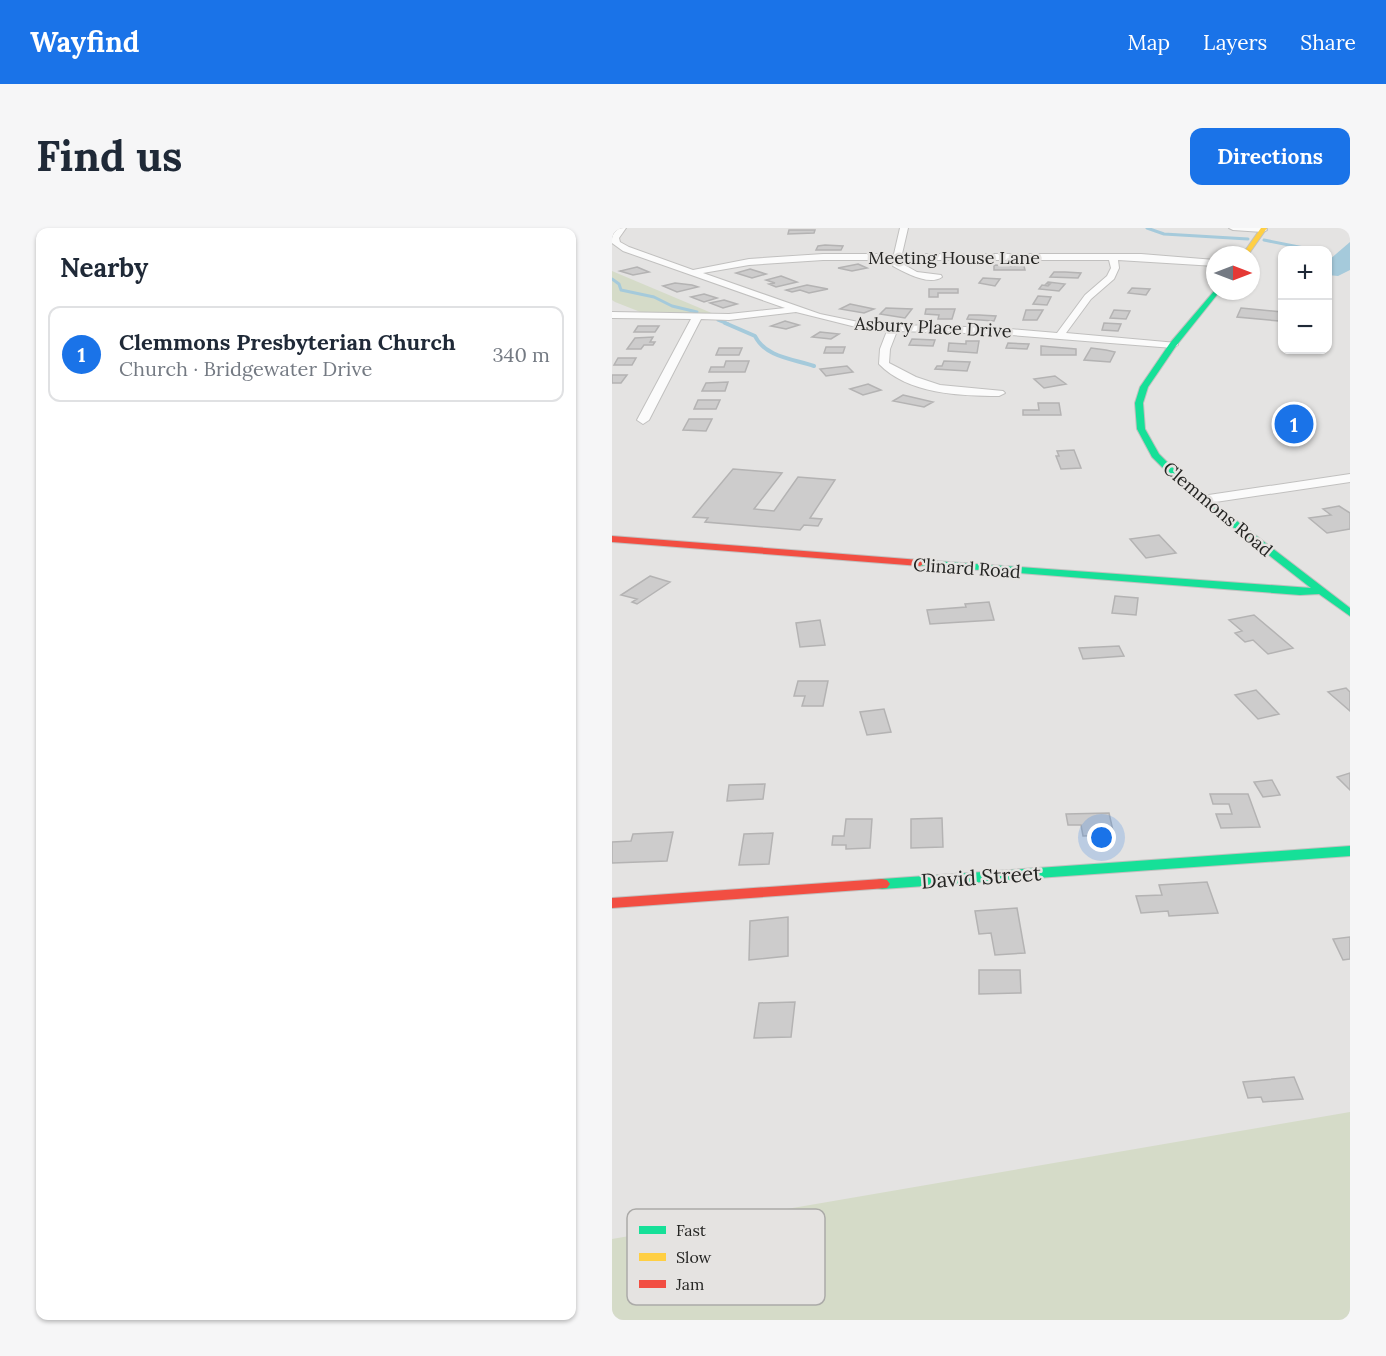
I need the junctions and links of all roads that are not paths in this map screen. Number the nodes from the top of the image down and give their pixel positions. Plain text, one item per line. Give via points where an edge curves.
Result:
1 (622, 228) edge
2 (904, 228) edge
3 (1233, 228) edge
4 (1264, 229) edge
5 (1252, 246) edge
6 (897, 257) junction
7 (1113, 257) junction
8 (1206, 262) edge
9 (694, 272) junction
10 (938, 278) dead end
11 (1210, 300) edge
12 (795, 309) junction
13 (612, 315) edge
14 (697, 317) junction
15 (893, 329) junction
16 (1060, 336) junction
17 (1173, 345) junction
18 (999, 393) dead end
19 (643, 420) dead end
20 (1350, 478) edge
21 (1202, 500) junction
22 (614, 542) edge
23 (1322, 591) junction
24 (1350, 613) edge
25 (1350, 851) edge
26 (612, 903) edge

1 - 9 street, Asbury Place Drive via 616,243
2 - 6 street
3 - 4 street
4 - 5 main road
6 - 7 street, Meeting House Lane
6 - 9 street, Meeting House Lane via 793,258
6 - 10 street via 896,264 907,271
7 - 8 street, Meeting House Lane
7 - 16 street via 1115,268 1111,277 1088,297
9 - 12 street, Asbury Place Drive
11 - 17 main road, Clemmons Road
12 - 14 street
12 - 15 street, Asbury Place Drive via 857,325
13 - 14 street
14 - 19 street
15 - 16 street, Asbury Place Drive
15 - 18 street via 884,364 902,376 928,387 961,393
16 - 17 street, Asbury Place Drive
17 - 21 main road, Clemmons Road via 1142,394 1141,429 1155,455
20 - 21 street
21 - 23 main road, Clemmons Road
22 - 23 main road, Clinard Road
23 - 24 main road, Clemmons Road
25 - 26 main road, David Street

